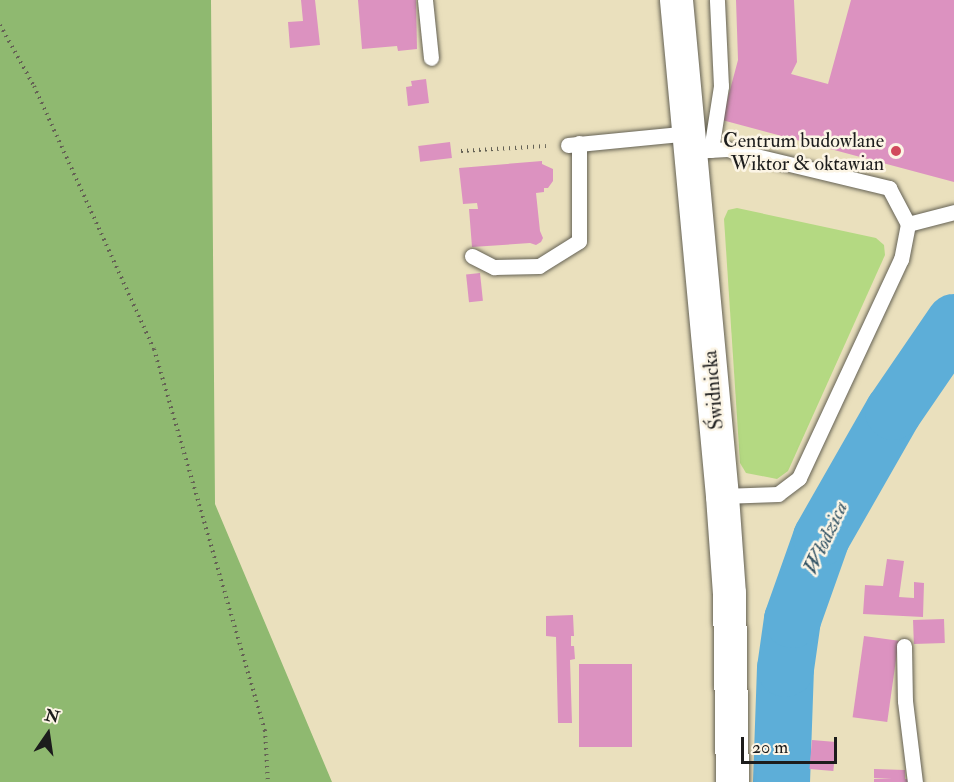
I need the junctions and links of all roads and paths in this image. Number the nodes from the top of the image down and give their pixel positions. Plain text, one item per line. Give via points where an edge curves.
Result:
1 (425, 0) edge
2 (676, 0) edge
3 (717, 0) edge
4 (0, 25) edge
5 (431, 58) dead end
6 (573, 144) junction
7 (697, 145) junction
8 (461, 151) dead end
9 (954, 212) edge
10 (908, 224) junction
11 (472, 256) dead end
12 (722, 495) junction
13 (904, 646) dead end
14 (268, 782) edge
15 (732, 782) edge
16 (915, 782) edge

1 - 5 lane
2 - 7 street, Świdnicka
3 - 7 lane via 721,86
4 - 14 path via 34,86 154,349 265,730
6 - 7 lane
6 - 8 path
6 - 11 lane via 579,241 539,266 494,267
7 - 10 lane via 889,188
7 - 12 street, Świdnicka
9 - 10 lane
10 - 12 lane via 901,259 799,478 778,494
12 - 15 street, Świdnicka via 729,604
13 - 16 lane via 905,701

